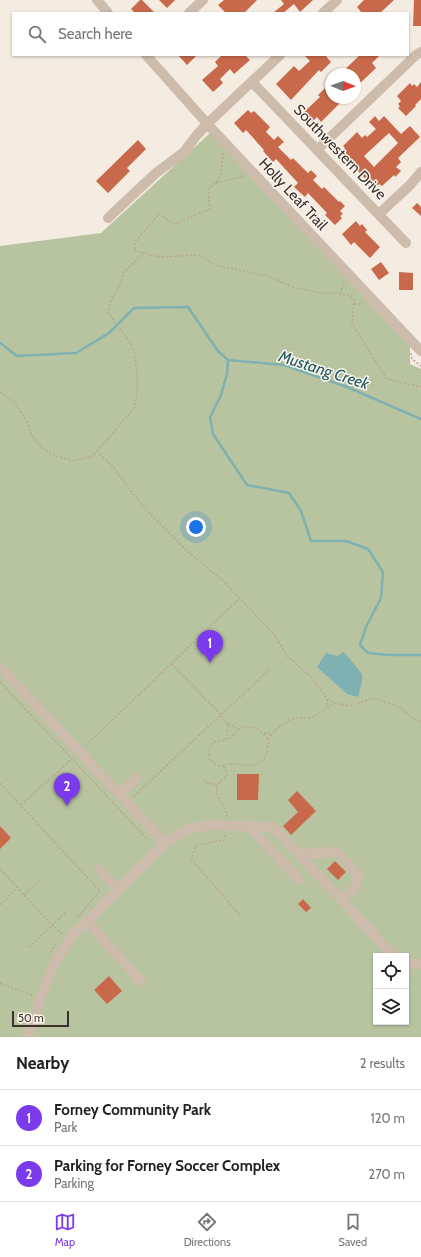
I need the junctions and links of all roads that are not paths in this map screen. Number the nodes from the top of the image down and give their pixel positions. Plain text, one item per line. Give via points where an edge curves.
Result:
1 (97, 0) edge
2 (203, 0) edge
3 (337, 0) edge
4 (107, 12) edge
5 (190, 12) edge
6 (324, 12) edge
7 (421, 52) edge
8 (147, 56) edge
9 (279, 56) edge
10 (252, 82) junction
11 (207, 124) junction
12 (318, 150) junction
13 (421, 172) edge
14 (379, 214) junction
15 (108, 218) dead end
16 (406, 243) dead end
17 (421, 351) edge
18 (0, 668) edge
19 (137, 778) dead end
20 (122, 791) junction
21 (249, 826) junction
22 (165, 843) junction
23 (299, 854) junction
24 (99, 870) dead end
25 (298, 879) dead end
26 (118, 890) junction
27 (342, 899) junction
28 (87, 922) junction
29 (391, 953) edge
30 (409, 963) edge
31 (421, 964) edge
32 (141, 981) dead end
33 (27, 1037) edge

1 - 4 street
2 - 5 street
3 - 6 street
7 - 12 street
8 - 11 street, Holly Leaf Trail
9 - 10 street
10 - 11 street
10 - 12 street, Southwestern Drive
11 - 15 street via 184,152 156,173
11 - 17 street, Holly Leaf Trail
12 - 14 street, Southwestern Drive
13 - 14 street
14 - 16 street, Southwestern Drive
18 - 20 street via 75,755
19 - 20 street
20 - 22 street
21 - 22 street via 210,825 188,829
21 - 23 street via 273,827
21 - 25 street
22 - 26 street
23 - 27 street
23 - 27 street via 337,852 360,876 354,889
24 - 26 street
26 - 28 street
27 - 29 street
28 - 32 street
28 - 33 street via 71,937 54,965
30 - 31 street

